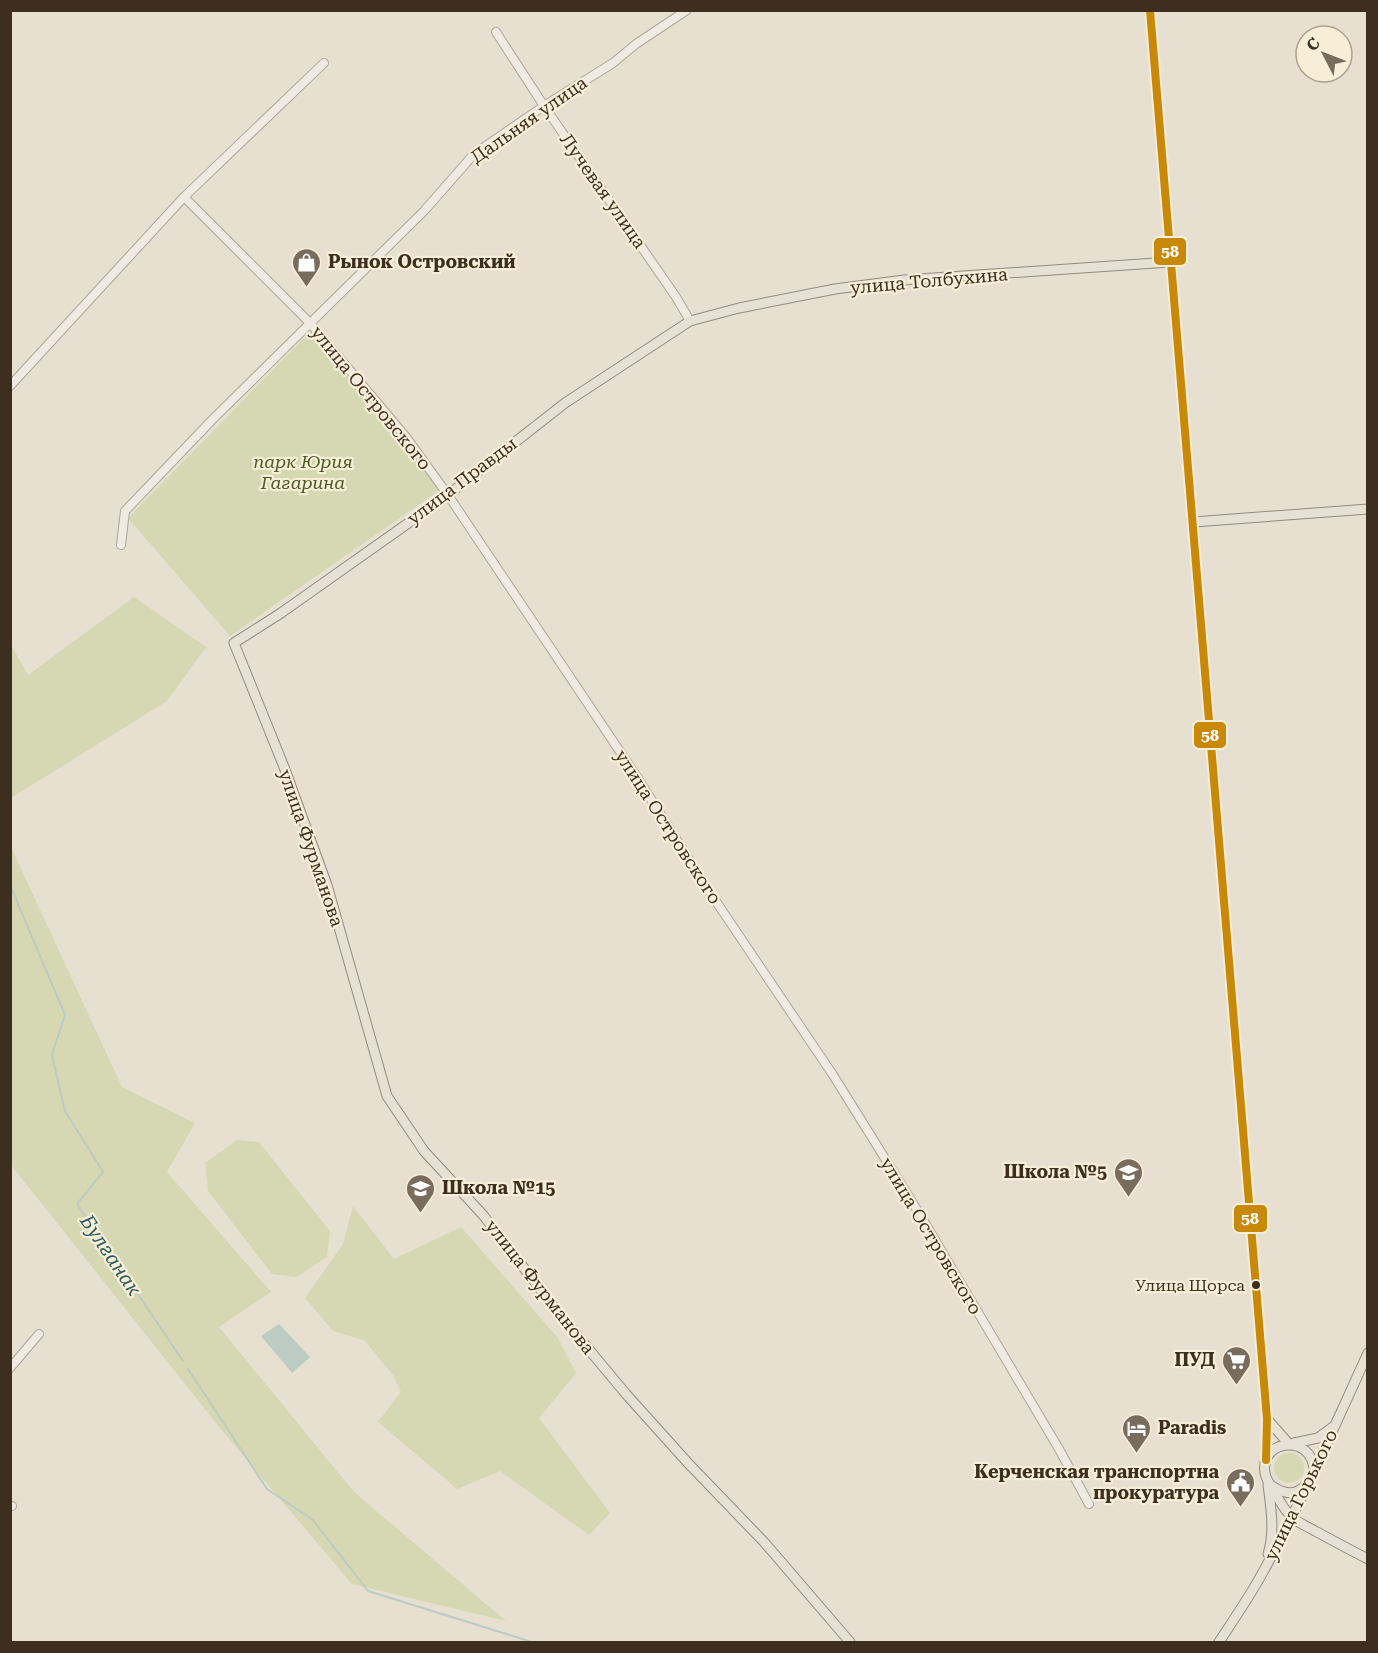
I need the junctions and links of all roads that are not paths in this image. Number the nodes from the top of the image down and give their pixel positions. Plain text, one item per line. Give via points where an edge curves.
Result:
1 (687, 10) edge
2 (1150, 10) edge
3 (496, 32) dead end
4 (324, 63) dead end
5 (544, 106) junction
6 (184, 197) junction
7 (1170, 262) junction
8 (690, 321) junction
9 (310, 323) junction
10 (10, 386) edge
11 (448, 495) junction
12 (1368, 509) edge
13 (1193, 522) junction
14 (121, 545) dead end
15 (234, 643) joint
16 (39, 1334) dead end
17 (1368, 1353) edge
18 (10, 1368) edge
19 (1339, 1418) junction
20 (1267, 1419) junction
21 (1289, 1444) junction
22 (1266, 1460) junction
23 (1314, 1472) junction
24 (1267, 1479) junction
25 (1308, 1484) junction
26 (1089, 1504) dead end
27 (1291, 1517) junction
28 (1368, 1559) edge
29 (1263, 1573) junction
30 (850, 1642) edge
31 (1219, 1642) edge

1 - 5 street, Дальняя улица
2 - 7 main road
3 - 5 street, Лучевая улица
4 - 6 street
5 - 8 street, Лучевая улица
5 - 9 street, Дальняя улица via 474,154 424,211
6 - 9 street, улица Островского
6 - 10 street
7 - 8 main road, улица Толбухина via 904,280 835,289
7 - 13 main road
8 - 11 main road, улица Правды via 565,403
9 - 11 street, улица Островского via 406,437
9 - 14 street, Дальняя улица via 124,511
11 - 15 main road, улица Правды
11 - 26 street, улица Островского via 833,1075 919,1213
12 - 13 main road
13 - 20 main road
15 - 30 main road, улица Фурманова via 327,885 387,1096 424,1151 483,1215 626,1394 764,1542
16 - 18 street
17 - 19 main road, улица Горького
19 - 21 main road, улица Горького via 1332,1429 1318,1438
19 - 23 main road, улица Горького
20 - 21 main road
20 - 22 main road
21 - 22 main road via 1277,1447
21 - 23 main road via 1307,1452
22 - 24 main road
23 - 25 main road, улица Горького
24 - 25 main road via 1284,1493 1298,1491
24 - 27 main road
24 - 29 main road, улица Горького via 1272,1537
25 - 27 main road, улица Горького
27 - 28 main road
27 - 29 main road, улица Горького
29 - 31 main road, улица Горького

